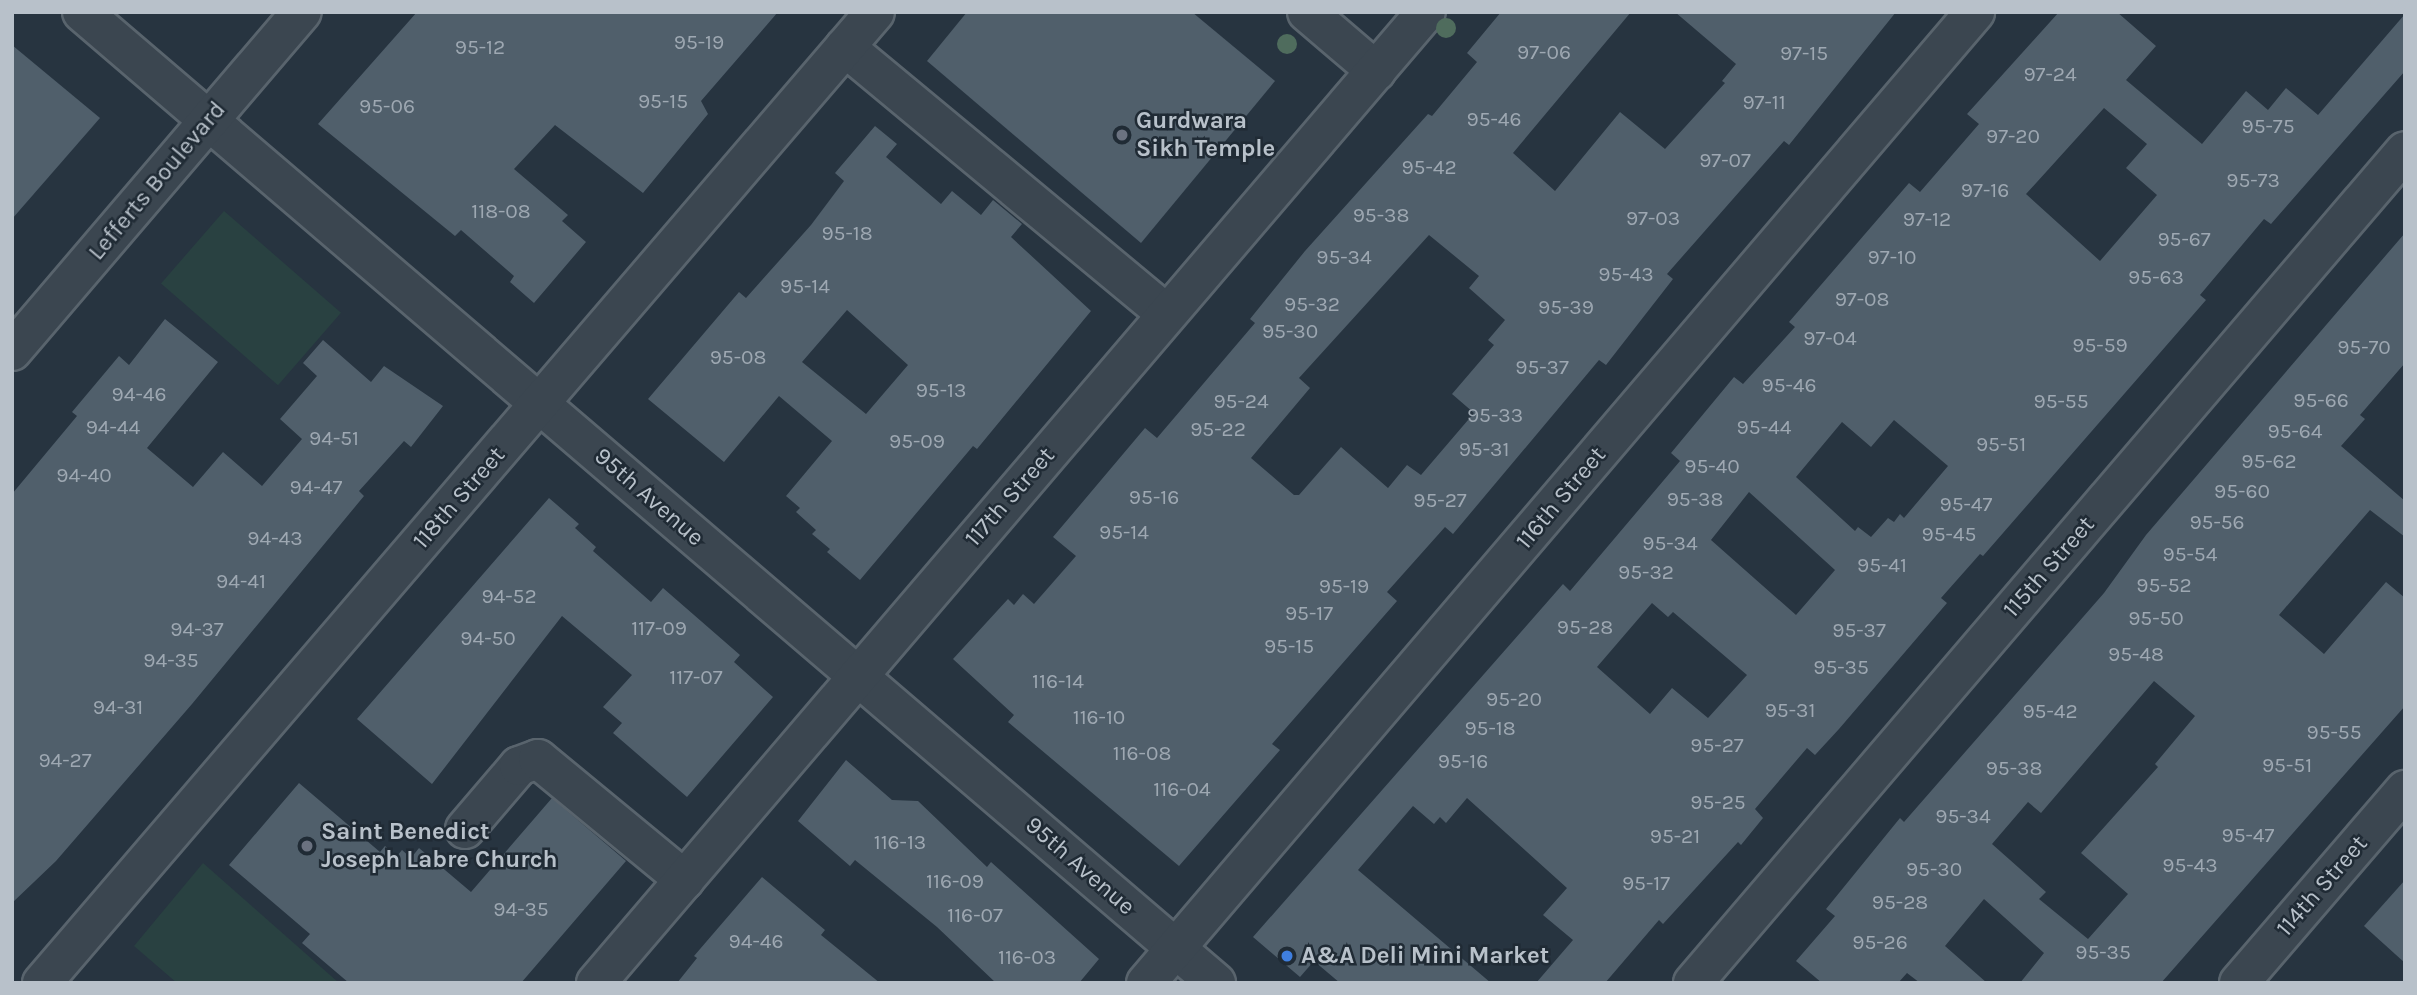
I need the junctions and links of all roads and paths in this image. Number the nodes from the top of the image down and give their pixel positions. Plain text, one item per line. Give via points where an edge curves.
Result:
1 (82, 12) edge
2 (302, 12) edge
3 (875, 12) edge
4 (1307, 12) edge
5 (1426, 12) edge
6 (1975, 12) edge
7 (845, 47) junction
8 (1376, 71) junction
9 (209, 120) junction
10 (2405, 151) edge
11 (1167, 314) junction
12 (12, 351) edge
13 (540, 404) junction
14 (857, 676) junction
15 (2405, 790) edge
16 (465, 829) dead end
17 (685, 880) junction
18 (1176, 948) junction
19 (42, 983) edge
20 (596, 983) edge
21 (1146, 983) edge
22 (1216, 983) edge
23 (1693, 983) edge
24 (2239, 983) edge

1 - 9 street, 95th Avenue
2 - 9 street, Lefferts Boulevard
3 - 7 street, 118th Street
4 - 8 street
5 - 8 street, 117th Street
6 - 18 street, 116th Street
7 - 11 street
7 - 13 street, 118th Street
8 - 11 street, 117th Street
9 - 12 street, Lefferts Boulevard
9 - 13 street, 95th Avenue
10 - 23 street, 115th Street
11 - 14 street, 117th Street
13 - 14 street, 95th Avenue
13 - 19 street, 118th Street
14 - 17 street, 117th Street
14 - 18 street, 95th Avenue
15 - 24 street, 114th Street
16 - 17 street via 519,766 538,760
17 - 20 street, 117th Street
18 - 21 street, 116th Street
18 - 22 street, 95th Avenue

